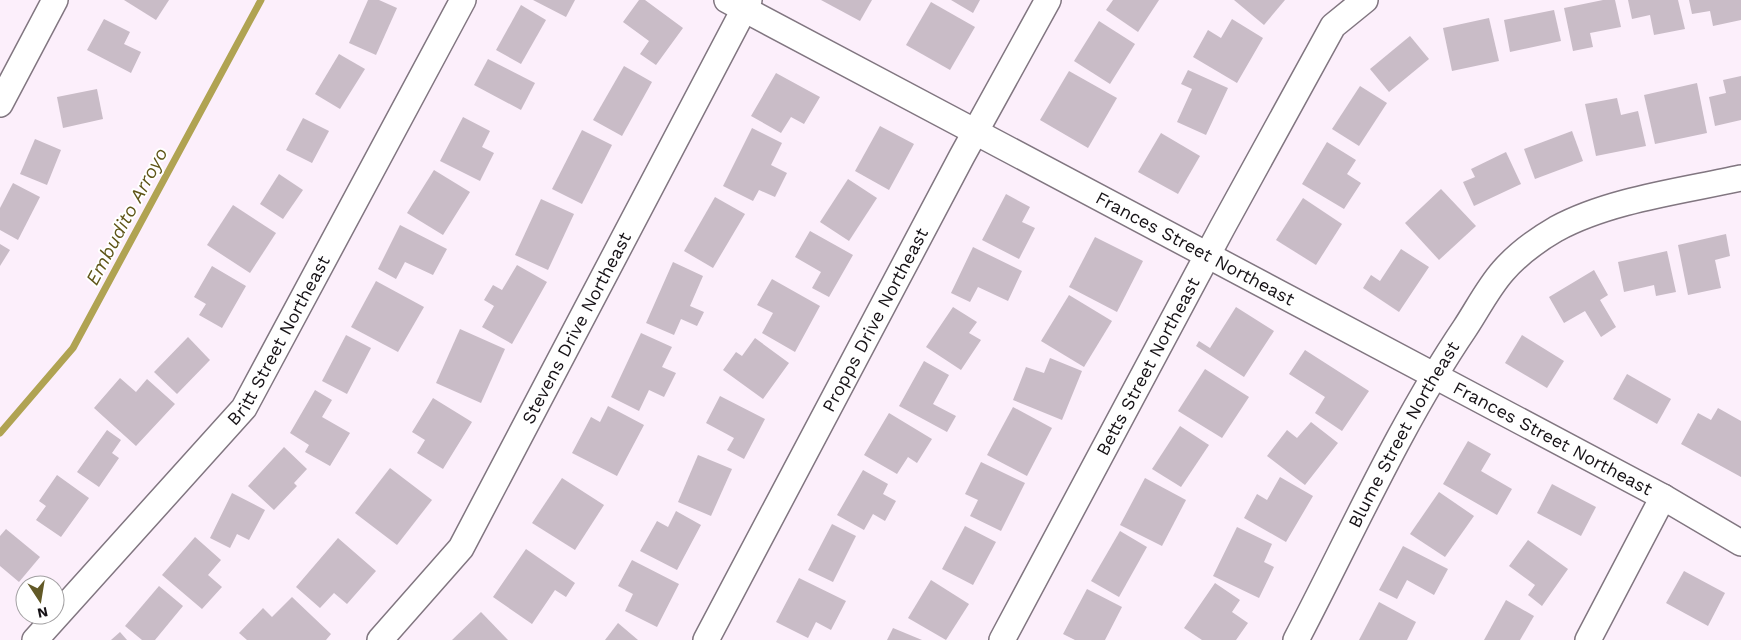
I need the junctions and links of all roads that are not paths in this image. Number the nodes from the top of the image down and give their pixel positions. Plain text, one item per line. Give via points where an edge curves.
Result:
1 (55, 0) edge
2 (463, 0) edge
3 (1048, 0) edge
4 (1365, 0) edge
5 (740, 3) edge
6 (0, 104) edge
7 (975, 132) junction
8 (1741, 178) edge
9 (1208, 256) junction
10 (1435, 374) junction
11 (1664, 497) junction
12 (1741, 543) edge
13 (35, 640) edge
14 (380, 640) edge
15 (706, 640) edge
16 (1002, 640) edge
17 (1296, 640) edge
18 (1588, 640) edge

1 - 6 street
2 - 13 street, Britt Street Northeast via 244,408
3 - 7 street, Propps Drive Northeast
4 - 9 street, Betts Street Northeast via 1333,26
5 - 7 street, Frances Street Northeast
5 - 14 street, Stevens Drive Northeast via 461,548
7 - 9 street, Frances Street Northeast
7 - 15 street, Propps Drive Northeast
8 - 10 street, Blume Street Northeast via 1646,198 1599,212 1557,229 1535,243 1503,271
9 - 10 street, Frances Street Northeast
9 - 16 street, Betts Street Northeast
10 - 11 street, Frances Street Northeast
10 - 17 street, Blume Street Northeast
11 - 12 street, Frances Street Northeast
11 - 18 street

